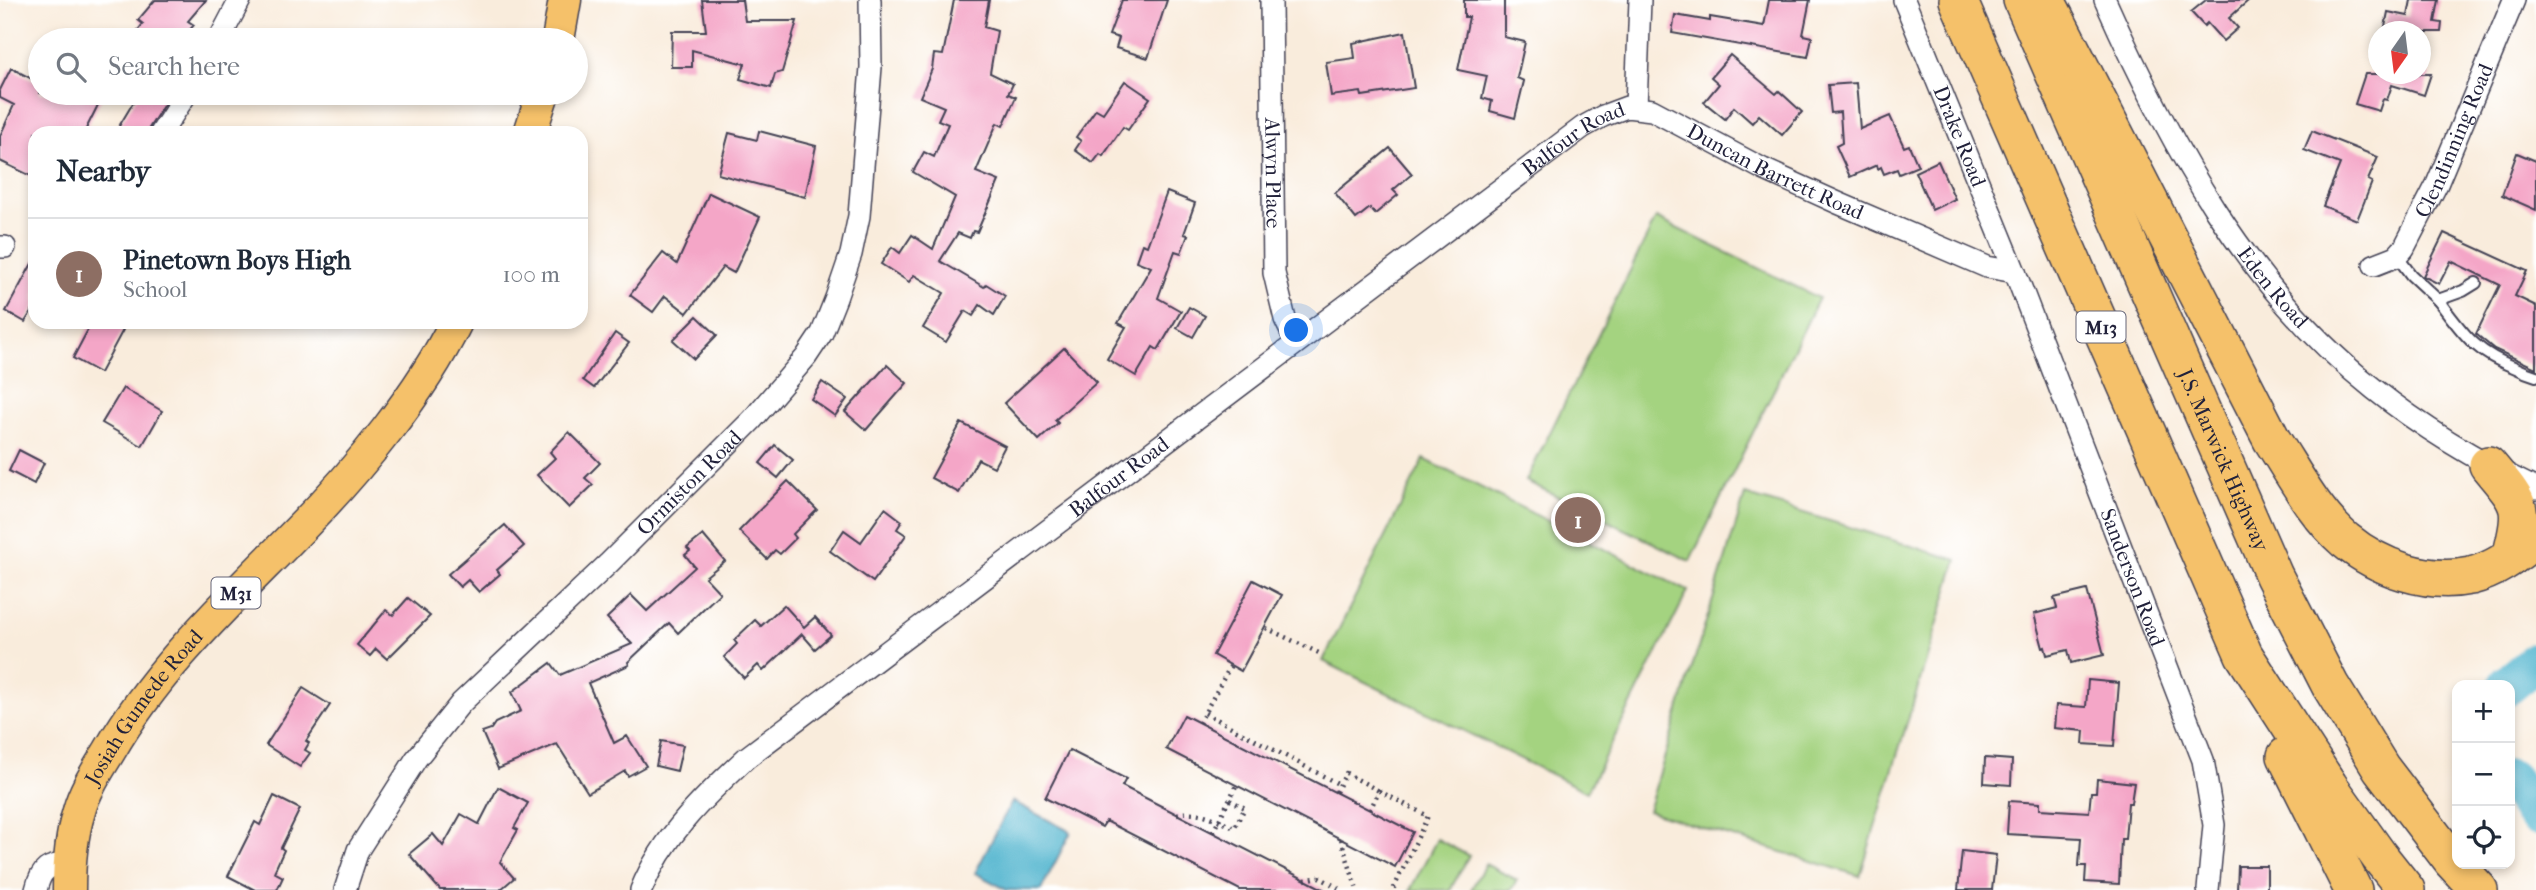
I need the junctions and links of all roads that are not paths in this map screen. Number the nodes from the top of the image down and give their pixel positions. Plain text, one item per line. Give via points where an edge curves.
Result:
1 (240, 0) edge
2 (565, 0) edge
3 (870, 0) edge
4 (1272, 0) edge
5 (1640, 0) edge
6 (1904, 0) edge
7 (1958, 0) edge
8 (2022, 0) edge
9 (2047, 0) edge
10 (2105, 0) edge
11 (2514, 0) edge
12 (225, 28) edge
13 (560, 28) edge
14 (179, 105) edge
15 (539, 105) edge
16 (1636, 107) junction
17 (166, 126) edge
18 (532, 126) edge
19 (2397, 256) junction
20 (2374, 265) dead end
21 (2015, 272) junction
22 (2476, 283) dead end
23 (2438, 300) junction
24 (452, 329) edge
25 (1296, 342) junction
26 (2536, 376) edge
27 (2488, 465) junction
28 (2536, 489) edge
29 (2524, 548) edge
30 (2244, 655) junction
31 (69, 877) edge
32 (36, 890) edge
33 (345, 890) edge
34 (641, 890) edge
35 (2208, 890) edge
36 (2353, 890) edge
37 (2406, 890) edge
38 (2479, 890) edge

1 - 12 street
2 - 13 main road
3 - 33 street, Ormiston Road via 871,67 859,216 851,254 821,333 752,420 461,703 416,759 359,850
4 - 25 street, Alwyn Place via 1274,273
5 - 16 street
6 - 21 street, Drake Road
7 - 30 highway, M13
8 - 38 highway, J.S. Marwick Highway / M13 via 2274,576 2330,685 2381,768
9 - 29 highway via 2272,440 2311,500 2344,539 2373,560 2442,578 2471,576 2493,568
10 - 27 street, Eden Road via 2216,213 2277,294 2372,388
11 - 19 street, Clendinning Road via 2437,184
14 - 17 street
15 - 18 main road
16 - 21 street, Duncan Barrett Road via 1667,117 1838,203 1987,267
16 - 25 street, Balfour Road via 1620,109 1583,127
19 - 20 street
19 - 23 lane
21 - 35 street, Sanderson Road via 2203,760 2214,825
22 - 23 lane
23 - 26 lane via 2479,349
24 - 31 main road, Josiah Gumede Road / M31 via 401,410 357,467 162,672 87,788 78,813
25 - 34 street, Balfour Road via 746,758 666,842
27 - 28 street, Eden Road
27 - 29 highway via 2516,500
30 - 36 highway via 2280,745
30 - 37 highway, M13 via 2329,786
31 - 32 street via 54,864 46,867

